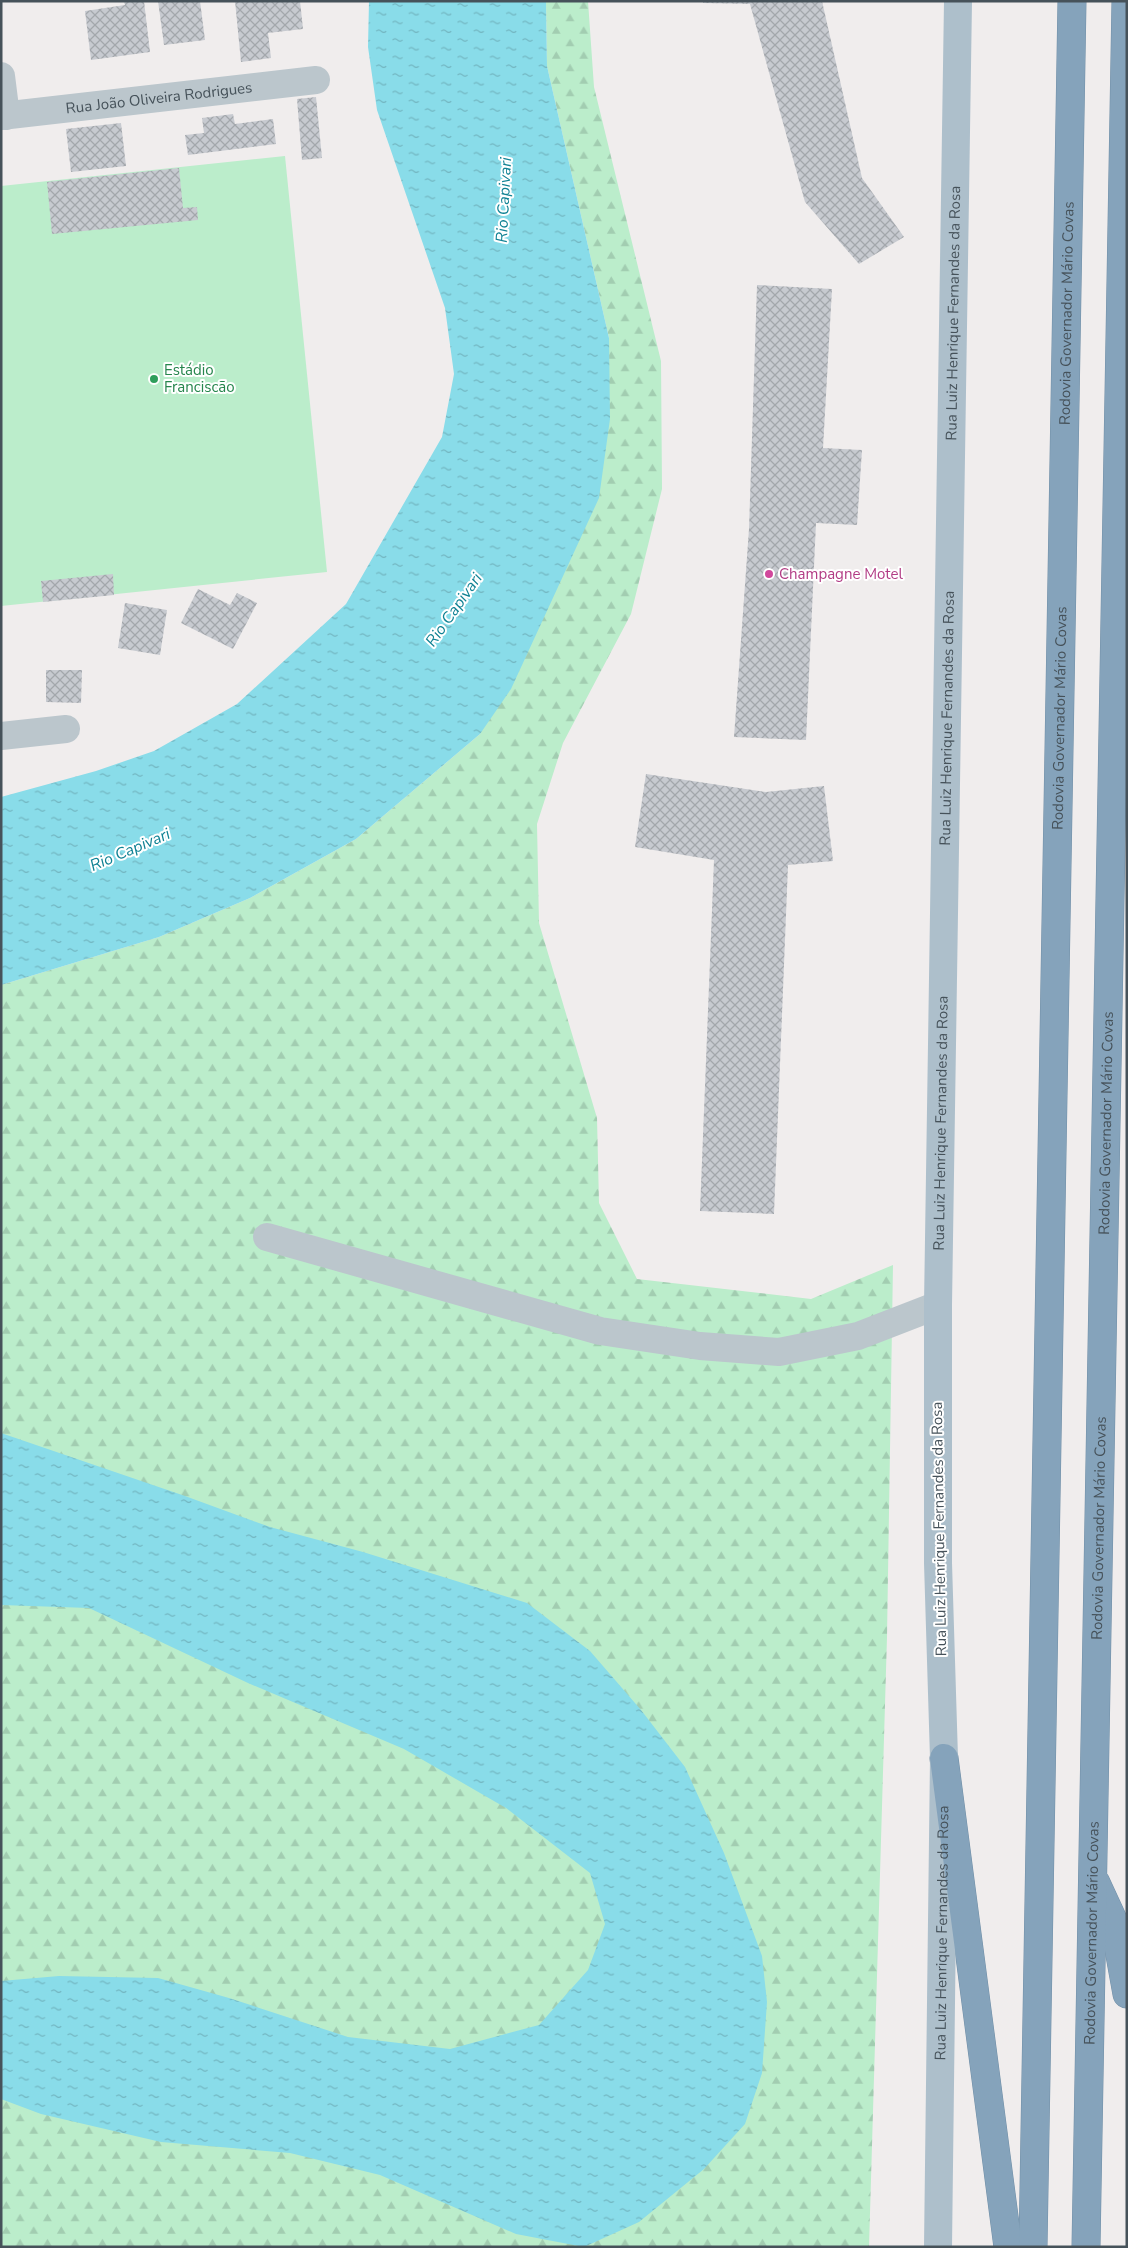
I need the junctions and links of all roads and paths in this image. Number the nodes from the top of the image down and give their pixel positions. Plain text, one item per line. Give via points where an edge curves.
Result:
1 (958, 1) edge
2 (1072, 1) edge
3 (1126, 1) edge
4 (1, 76) edge
5 (316, 80) dead end
6 (4, 116) edge
7 (66, 729) dead end
8 (1, 736) edge
9 (267, 1237) dead end
10 (938, 1305) junction
11 (944, 1758) junction
12 (1093, 1876) junction
13 (1127, 1994) edge
14 (938, 2247) edge
15 (1008, 2247) edge
16 (1033, 2247) edge
17 (1086, 2247) edge

1 - 10 main road, Rua Luiz Henrique Fernandes da Rosa
2 - 16 highway, Rodovia Governador Mário Covas
3 - 12 highway, Rodovia Governador Mário Covas
4 - 6 street
5 - 6 street, Rua João Oliveira Rodrigues
7 - 8 street
9 - 10 street via 600,1331 700,1346 779,1352 858,1336
10 - 11 main road, Rua Luiz Henrique Fernandes da Rosa via 938,1563
11 - 14 main road, Rua Luiz Henrique Fernandes da Rosa
11 - 15 highway
12 - 13 highway via 1114,1922
12 - 17 highway, Rodovia Governador Mário Covas

